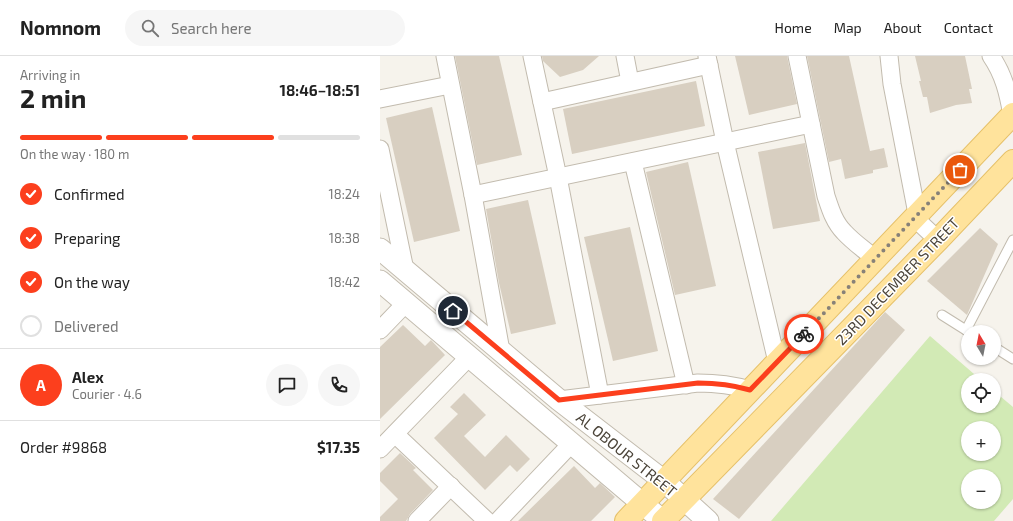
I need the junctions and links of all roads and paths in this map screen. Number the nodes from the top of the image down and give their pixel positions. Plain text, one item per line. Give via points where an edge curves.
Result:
1 (445, 56) edge
2 (532, 56) edge
3 (625, 56) edge
4 (797, 56) edge
5 (889, 56) edge
6 (991, 56) edge
7 (708, 60) edge
8 (630, 82) junction
9 (450, 85) junction
10 (380, 99) edge
11 (542, 102) junction
12 (1013, 115) edge
13 (811, 124) junction
14 (725, 142) junction
15 (380, 149) edge
16 (1013, 161) edge
17 (633, 162) junction
18 (558, 178) junction
19 (473, 195) junction
20 (917, 214) junction
21 (938, 240) junction
22 (1013, 240) edge
23 (380, 250) edge
24 (875, 259) junction
25 (405, 270) junction
26 (380, 281) edge
27 (406, 303) junction
28 (942, 315) dead end
29 (971, 325) edge
30 (961, 327) edge
31 (380, 330) edge
32 (501, 351) junction
33 (1001, 351) edge
34 (470, 356) junction
35 (1013, 359) edge
36 (777, 362) junction
37 (686, 385) junction
38 (750, 390) junction
39 (600, 395) junction
40 (559, 400) junction
41 (395, 434) junction
42 (572, 443) junction
43 (381, 446) edge
44 (664, 481) junction
45 (451, 486) junction
46 (684, 499) junction
47 (642, 504) junction
48 (417, 521) edge
49 (487, 521) edge
50 (498, 521) edge
51 (626, 521) edge
52 (663, 521) edge
53 (708, 521) edge

1 - 9 street
2 - 11 street
3 - 8 street
4 - 13 street
5 - 20 street
6 - 12 street via 1003,76
7 - 8 street
7 - 14 street
8 - 11 street
9 - 10 street
9 - 19 street
11 - 18 street
12 - 20 main road, 23RD DECEMBER STREET
13 - 14 street
13 - 24 street via 826,196 836,221 843,232
14 - 17 street
14 - 36 street
15 - 25 street
16 - 21 main road, 23RD DECEMBER STREET
17 - 18 street
17 - 37 street
18 - 19 street
18 - 39 street
19 - 32 street
20 - 21 street via 921,224
20 - 24 main road, 23RD DECEMBER STREET
21 - 46 main road, 23RD DECEMBER STREET
22 - 29 lane
23 - 25 street, AL OBOUR STREET
24 - 36 main road, 23RD DECEMBER STREET
25 - 32 street, AL OBOUR STREET
26 - 27 street, AL OBOUR STREET
27 - 31 street
27 - 34 street, AL OBOUR STREET
28 - 30 lane
32 - 40 street, AL OBOUR STREET
33 - 35 lane
34 - 41 street
34 - 42 street, AL OBOUR STREET
36 - 38 main road, 23RD DECEMBER STREET
37 - 38 street via 718,384
37 - 39 street
38 - 44 main road, 23RD DECEMBER STREET
39 - 40 street
40 - 44 street, AL OBOUR STREET
41 - 43 street
41 - 45 street
42 - 47 street, AL OBOUR STREET
42 - 50 street
44 - 46 street, AL OBOUR STREET
44 - 47 main road, 23RD DECEMBER STREET
45 - 48 street
45 - 49 street
46 - 52 main road, 23RD DECEMBER STREET
46 - 53 street, AL OBOUR STREET
47 - 51 main road, 23RD DECEMBER STREET
47 - 52 street, AL OBOUR STREET

